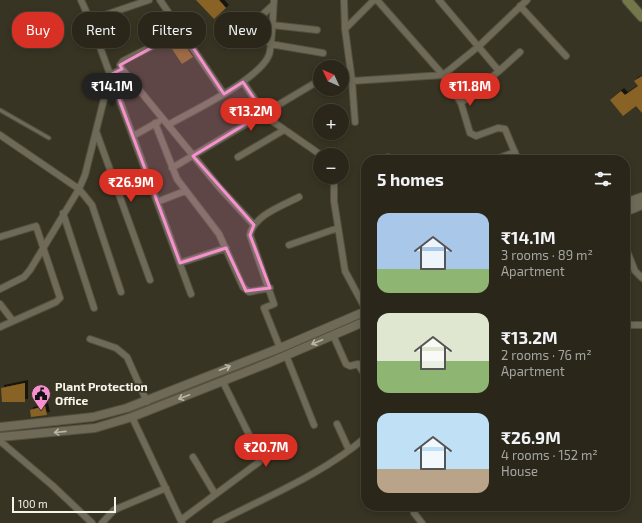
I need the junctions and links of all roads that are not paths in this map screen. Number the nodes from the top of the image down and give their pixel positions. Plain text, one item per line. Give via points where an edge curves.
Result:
1 (81, 0) edge
2 (147, 0) edge
3 (160, 0) edge
4 (344, 0) edge
5 (374, 0) edge
6 (377, 0) edge
7 (439, 0) edge
8 (527, 0) edge
9 (627, 0) edge
10 (273, 2) edge
11 (520, 6) junction
12 (86, 12) edge
13 (113, 12) edge
14 (169, 12) edge
15 (263, 12) edge
16 (642, 17) edge
17 (272, 25) junction
18 (345, 29) junction
19 (317, 30) dead end
20 (271, 34) edge
21 (271, 44) edge
22 (478, 46) junction
23 (100, 48) edge
24 (149, 48) edge
25 (193, 48) edge
26 (270, 48) edge
27 (520, 52) dead end
28 (323, 53) dead end
29 (566, 56) dead end
30 (122, 69) junction
31 (499, 71) junction
32 (110, 75) junction
33 (443, 75) junction
34 (352, 81) junction
35 (243, 82) junction
36 (313, 84) edge
37 (224, 94) junction
38 (461, 103) junction
39 (0, 110) edge
40 (264, 113) junction
41 (163, 119) junction
42 (355, 122) dead end
43 (155, 123) junction
44 (168, 125) junction
45 (284, 130) junction
46 (96, 131) junction
47 (0, 135) edge
48 (133, 136) junction
49 (49, 138) dead end
50 (313, 150) edge
51 (515, 152) junction
52 (507, 155) edge
53 (516, 155) edge
54 (193, 156) junction
55 (238, 158) dead end
56 (172, 168) junction
57 (334, 184) edge
58 (79, 189) junction
59 (185, 191) junction
60 (299, 197) dead end
61 (642, 197) edge
62 (630, 201) edge
63 (157, 202) junction
64 (642, 205) edge
65 (630, 210) edge
66 (64, 213) junction
67 (254, 225) junction
68 (338, 228) junction
69 (0, 237) edge
70 (289, 245) dead end
71 (43, 248) junction
72 (226, 248) junction
73 (630, 258) edge
74 (180, 263) junction
75 (642, 278) edge
76 (150, 280) dead end
77 (270, 288) junction
78 (0, 289) edge
79 (121, 292) dead end
80 (191, 294) dead end
81 (361, 301) edge
82 (0, 304) edge
83 (94, 308) dead end
84 (361, 312) edge
85 (13, 321) junction
86 (361, 323) edge
87 (641, 324) dead end
88 (630, 325) edge
89 (0, 327) edge
90 (333, 335) junction
91 (90, 339) dead end
92 (280, 348) junction
93 (267, 353) junction
94 (286, 356) junction
95 (271, 362) junction
96 (361, 369) edge
97 (196, 381) junction
98 (222, 382) junction
99 (201, 391) junction
100 (146, 402) junction
101 (132, 417) junction
102 (337, 424) dead end
103 (314, 425) dead end
104 (0, 427) edge
105 (0, 437) edge
106 (0, 441) edge
107 (361, 441) edge
108 (349, 450) junction
109 (194, 457) dead end
110 (166, 488) junction
111 (216, 494) junction
112 (415, 511) edge
113 (181, 521) edge
114 (92, 523) edge
115 (102, 523) edge
116 (216, 523) edge
117 (422, 523) edge

1 - 12 street
2 - 13 street
3 - 14 street
4 - 18 street
5 - 18 street
6 - 33 street
7 - 22 street
8 - 11 street
9 - 16 main road
10 - 15 street
10 - 17 street
11 - 22 street
11 - 29 street
17 - 19 street
17 - 20 street
18 - 34 street
21 - 28 street
22 - 31 street
22 - 33 street
23 - 32 street
24 - 30 street via 123,61 120,65
25 - 37 street
26 - 35 street via 269,55 261,66
27 - 31 street
30 - 32 street
30 - 41 street
31 - 38 street
32 - 46 street
32 - 48 street
33 - 34 street
33 - 38 street
34 - 42 street
35 - 37 street
35 - 40 street
36 - 40 street
37 - 44 street
38 - 51 street via 472,135 502,128 508,133
39 - 49 lane
40 - 45 street
40 - 54 street
41 - 43 street
41 - 44 street
43 - 48 street
43 - 56 street
44 - 54 street
45 - 50 street
45 - 55 street
46 - 58 street
46 - 76 street
47 - 58 street
48 - 63 street
51 - 52 street
51 - 53 street
54 - 56 street
54 - 67 street
56 - 59 street
57 - 68 street
58 - 66 street
58 - 79 street via 92,205
59 - 63 street
59 - 72 street via 212,224
60 - 67 street via 260,218
61 - 62 street
63 - 74 street
64 - 65 street
66 - 71 street
66 - 83 street
67 - 77 street via 250,235
68 - 70 street
68 - 81 street via 344,271
69 - 71 street via 36,226
71 - 78 street via 24,276
71 - 85 street via 60,298
72 - 74 street
72 - 77 street via 246,291
73 - 75 street via 635,271
74 - 80 street
77 - 92 street via 274,304 264,308
82 - 85 street
84 - 92 street
85 - 89 street
86 - 90 street
87 - 88 street
90 -> 94 street
90 - 96 street via 346,364 358,364
91 - 100 street via 116,348 127,357
92 - 93 street
93 - 95 street
97 -> 93 street
94 - 95 street
94 - 103 street
95 - 98 street
97 - 99 street
97 - 100 street
98 - 99 street
98 - 111 street via 260,459 255,466
99 -> 101 street
100 - 104 street via 93,417
101 -> 105 street via 95,428
101 - 110 street
102 - 108 street
106 - 114 street
107 - 108 street
108 - 116 street via 312,473
109 - 111 street
110 - 113 street
110 - 115 street via 114,510
111 - 113 street
112 - 117 street

